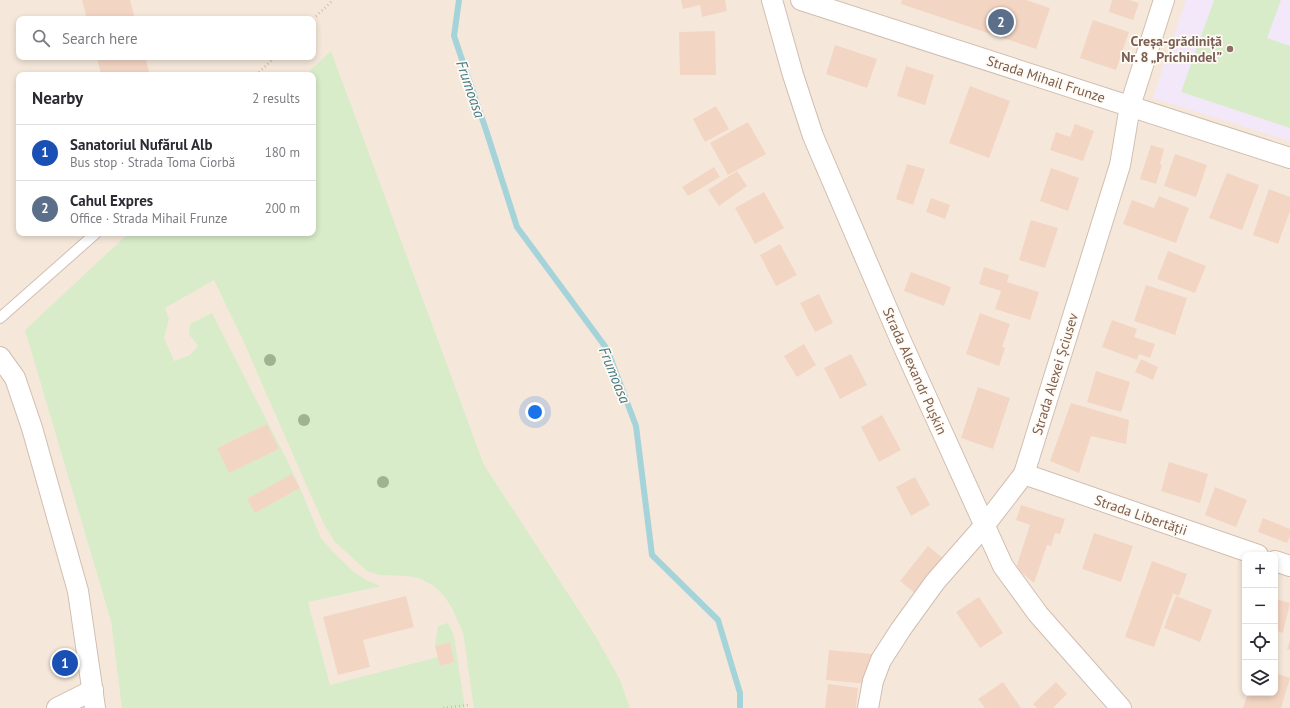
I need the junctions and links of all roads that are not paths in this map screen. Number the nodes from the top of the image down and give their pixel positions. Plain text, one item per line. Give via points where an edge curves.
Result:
1 (772, 0) edge
2 (801, 0) edge
3 (1164, 0) edge
4 (1130, 106) junction
5 (1290, 158) edge
6 (93, 236) edge
7 (0, 318) edge
8 (0, 357) edge
9 (7, 382) edge
10 (1024, 474) junction
11 (984, 526) junction
12 (1249, 552) edge
13 (1278, 562) edge
14 (1290, 566) edge
15 (94, 699) edge
16 (57, 708) edge
17 (868, 708) edge
18 (1121, 708) edge

1 - 11 street, Strada Alexandr Pușkin via 813,136
2 - 4 street, Strada Mihail Frunze
3 - 4 street, Strada Alexei Șciusev
4 - 5 street, Strada Mihail Frunze
4 - 10 street, Strada Alexei Șciusev via 1120,165
6 - 7 lane
8 - 9 street
9 - 15 street via 32,428 78,591
10 - 11 street, Strada Alexei Șciusev
10 - 12 street, Strada Libertății
11 - 17 street, Strada Alexei Șciusev via 935,582 901,629 882,660 873,681
11 - 18 street, Strada Alexandr Pușkin via 1003,566 1038,614
13 - 14 street
15 - 16 street

